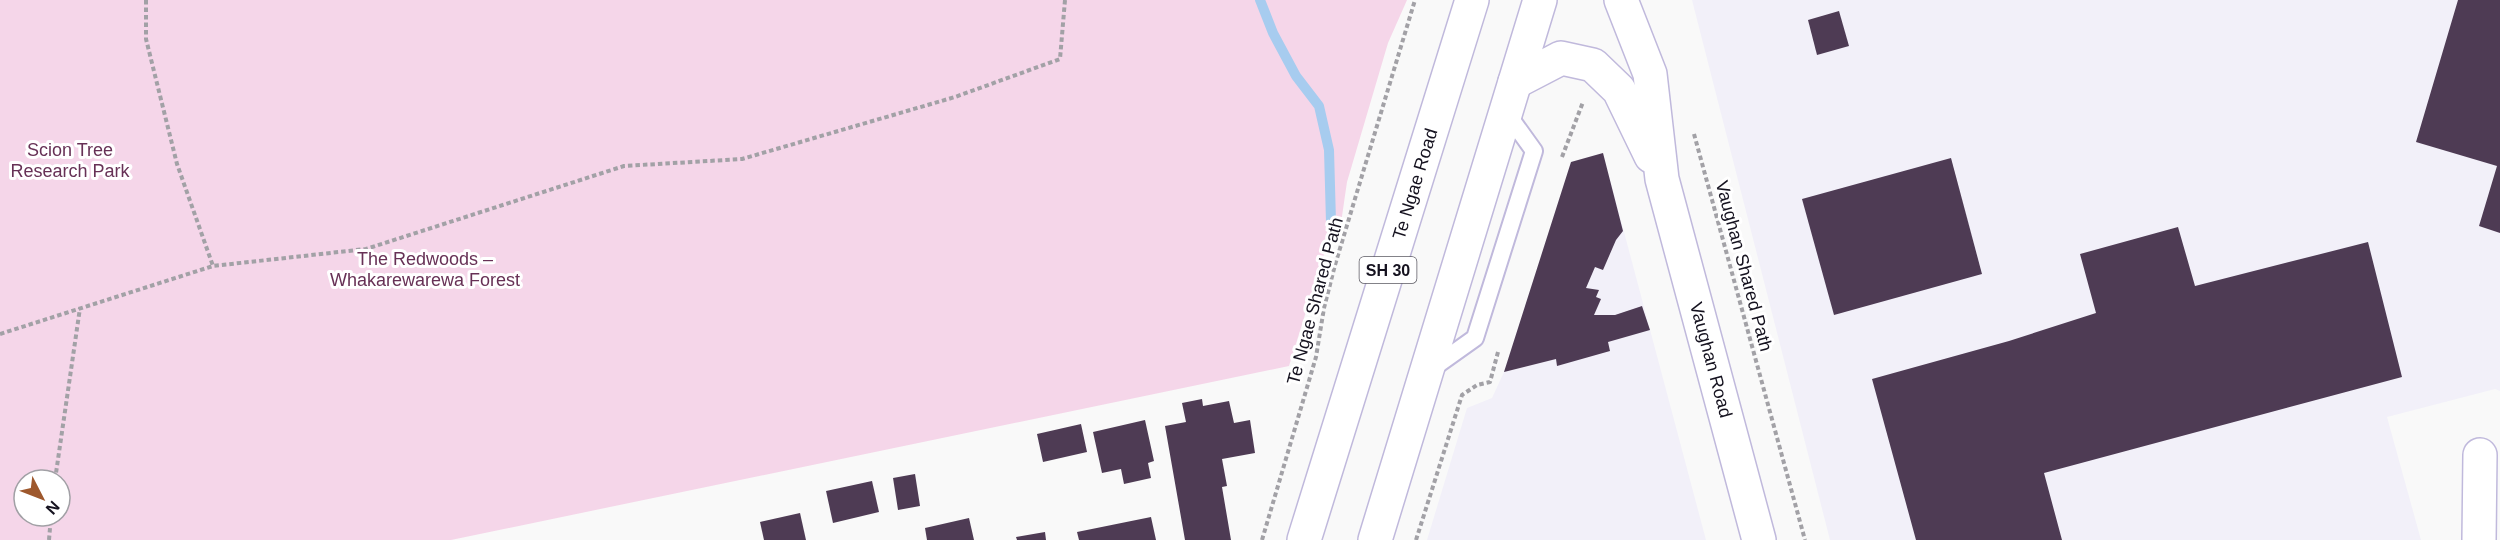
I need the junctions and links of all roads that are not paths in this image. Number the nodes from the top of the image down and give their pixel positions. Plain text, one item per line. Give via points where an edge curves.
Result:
1 (1472, 0) edge
2 (1540, 0) edge
3 (1621, 0) edge
4 (1510, 97) junction
5 (1662, 179) junction
6 (2480, 455) dead end
7 (1304, 540) edge
8 (1375, 540) edge
9 (1759, 540) edge
10 (2479, 540) edge

1 - 7 main road, Te Ngae Road / SH 30
2 - 4 main road
3 - 5 main road, Vaughan Road via 1650,74
4 - 5 main road, Vaughan Road via 1561,58 1593,65 1619,90
4 - 8 main road
5 - 9 main road, Vaughan Road
6 - 10 main road

